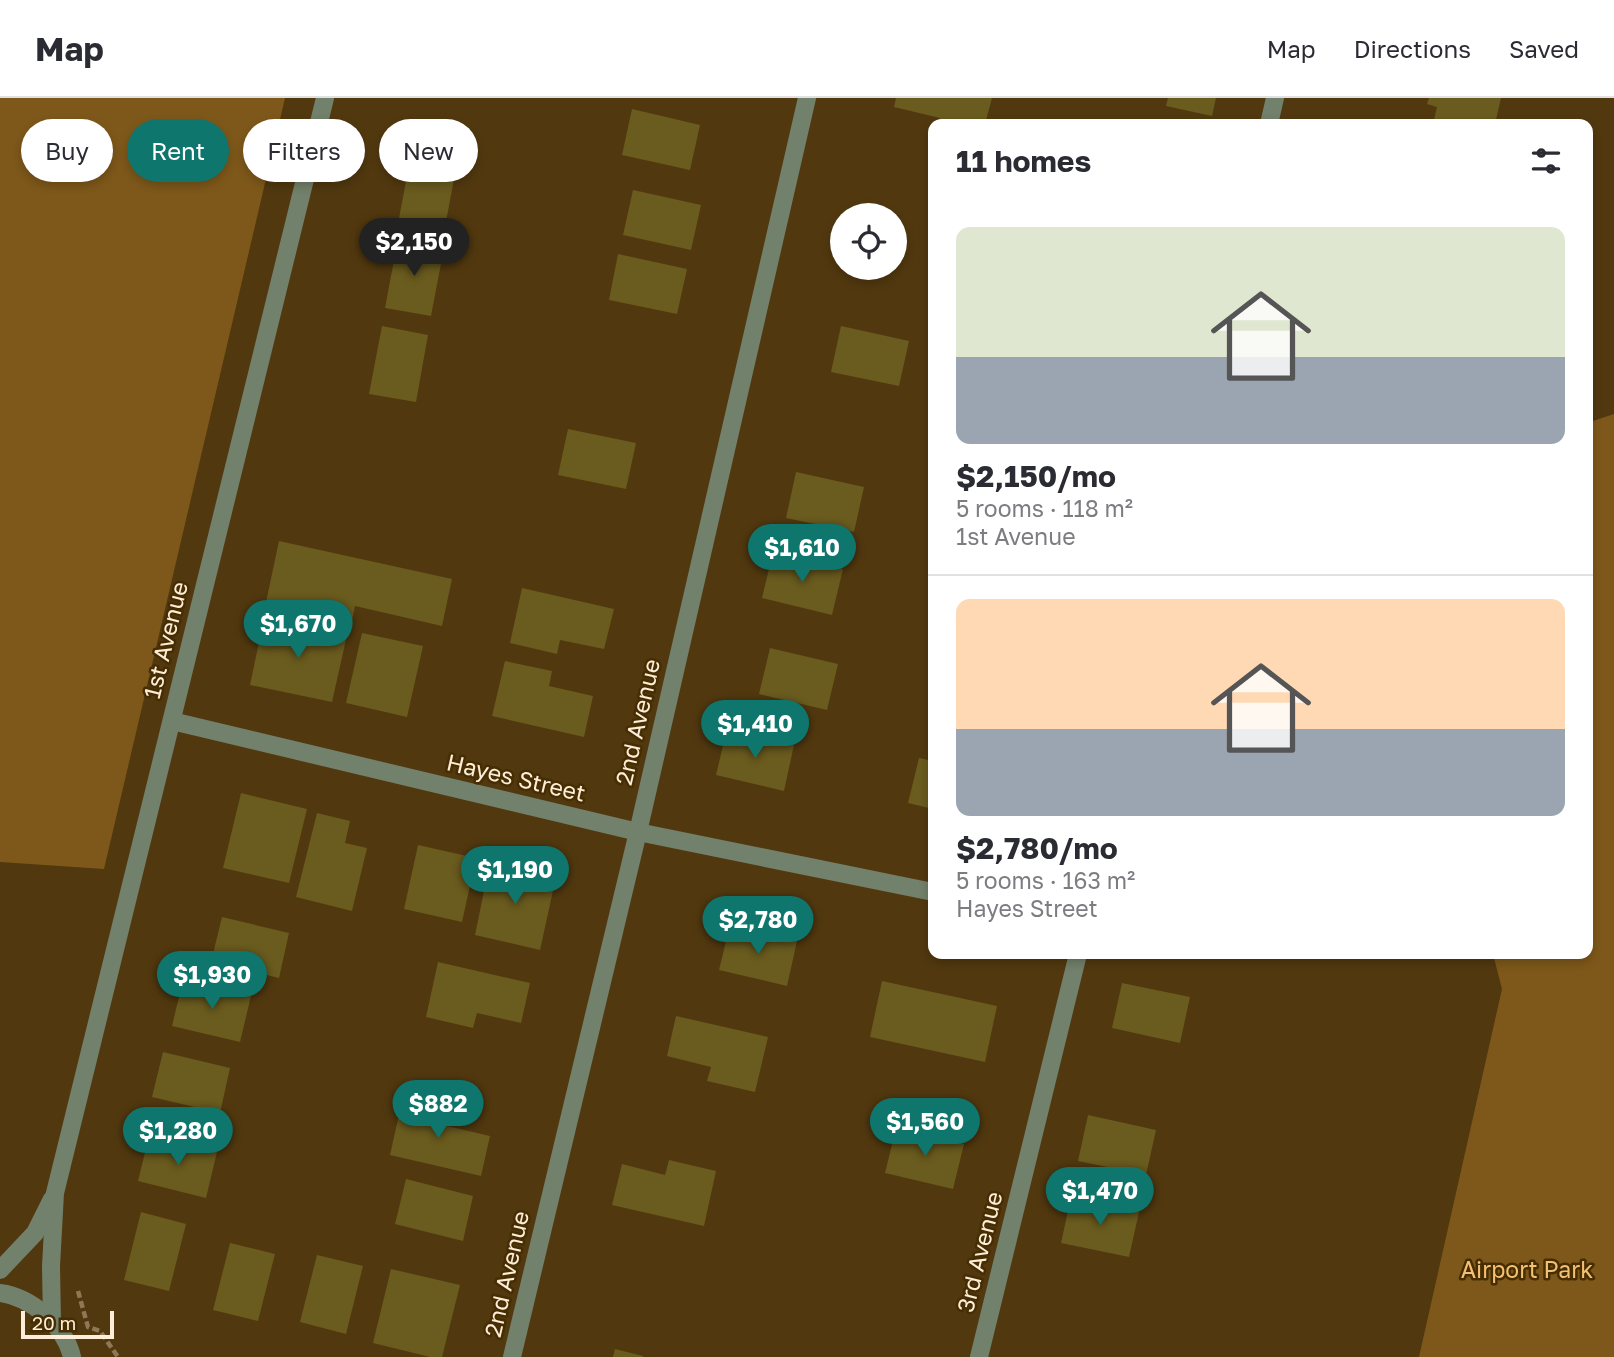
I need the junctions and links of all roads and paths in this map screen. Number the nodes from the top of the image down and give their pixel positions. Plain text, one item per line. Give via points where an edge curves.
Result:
1 (325, 98) edge
2 (807, 98) edge
3 (1275, 98) edge
4 (1270, 119) edge
5 (172, 722) junction
6 (638, 832) junction
7 (928, 891) edge
8 (1077, 959) edge
9 (55, 1193) junction
10 (0, 1270) edge
11 (76, 1281) dead end
12 (0, 1293) edge
13 (52, 1322) junction
14 (73, 1355) edge
15 (118, 1357) edge
16 (512, 1357) edge
17 (979, 1357) edge

1 - 5 street, 1st Avenue
2 - 6 street, 2nd Avenue
3 - 4 street
5 - 6 street, Hayes Street
5 - 9 street, 1st Avenue
6 - 7 street, Hayes Street
6 - 16 street, 2nd Avenue
8 - 17 street, 3rd Avenue
9 - 10 street, 1st Avenue via 35,1233
9 - 13 street, 1st Avenue
11 - 15 path via 88,1327 100,1331
12 - 13 street via 31,1305
13 - 14 street

